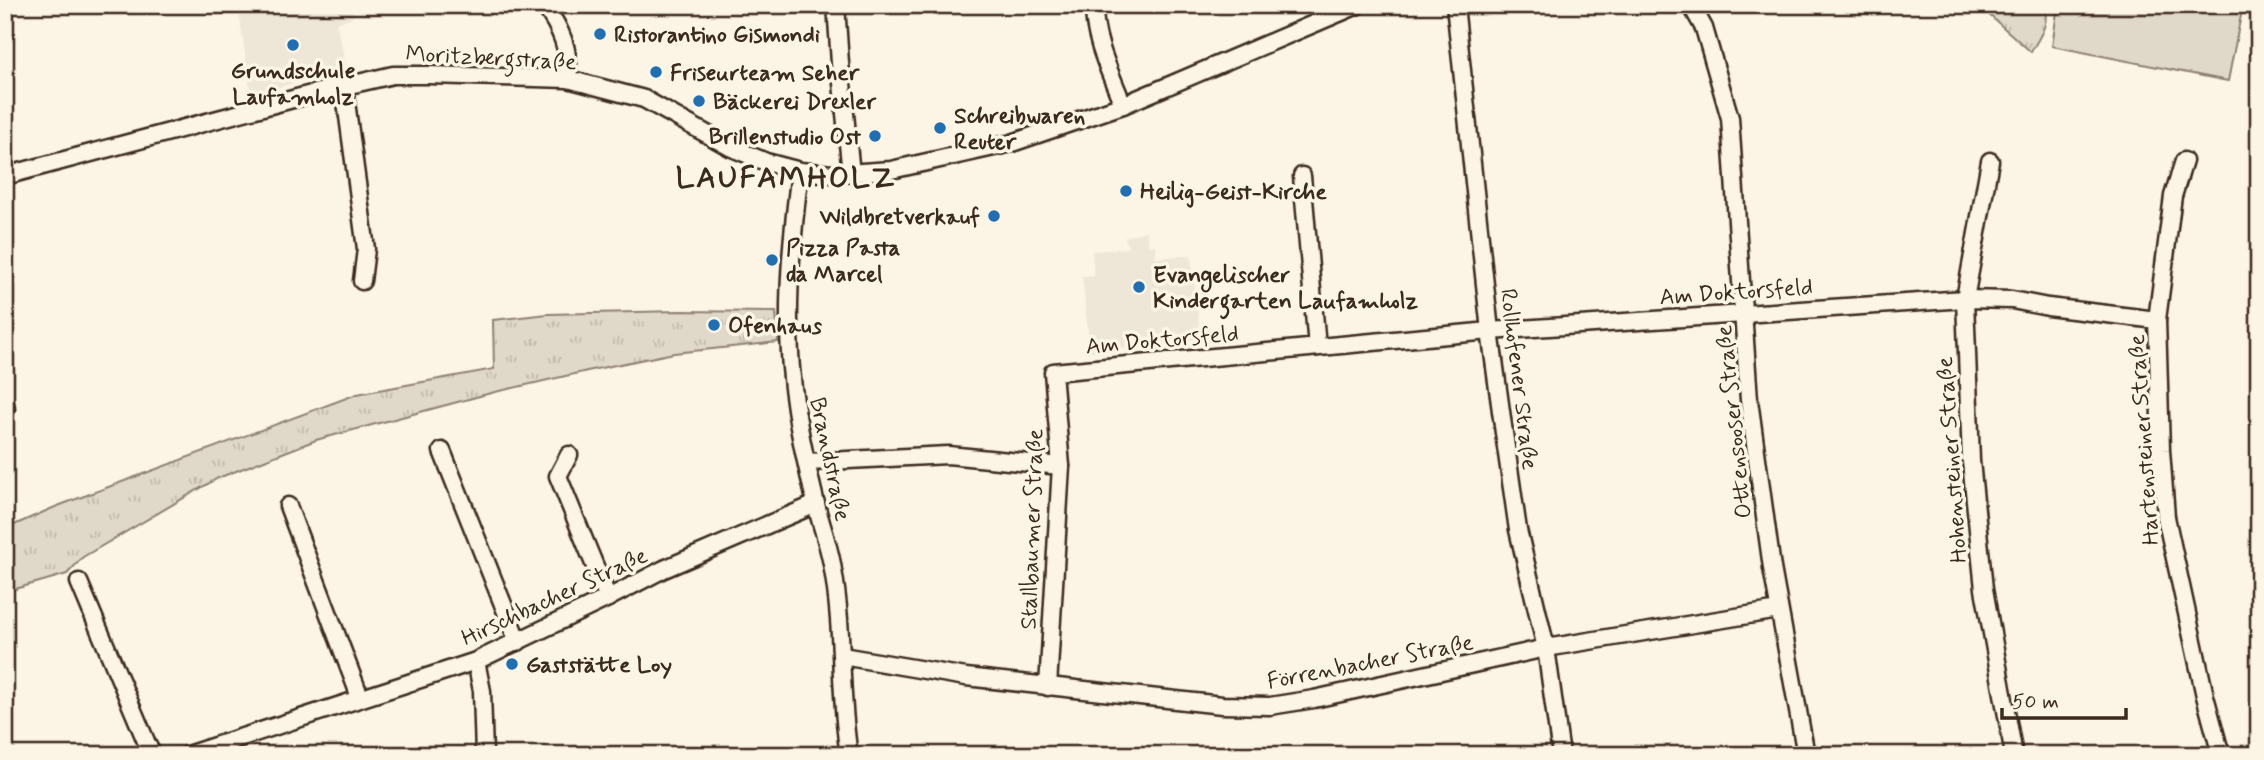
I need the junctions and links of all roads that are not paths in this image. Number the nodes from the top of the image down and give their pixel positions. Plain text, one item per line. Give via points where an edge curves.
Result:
1 (544, 5) edge
2 (836, 5) edge
3 (1094, 5) edge
4 (1358, 5) edge
5 (1455, 5) edge
6 (1691, 5) edge
7 (568, 79) junction
8 (344, 87) junction
9 (1123, 106) junction
10 (1990, 161) dead end
11 (2184, 162) dead end
12 (800, 171) junction
13 (851, 174) junction
14 (5, 176) edge
15 (1302, 176) dead end
16 (362, 281) dead end
17 (1965, 299) junction
18 (1744, 313) junction
19 (2157, 320) junction
20 (1490, 331) junction
21 (1317, 347) junction
22 (1054, 372) joint
23 (442, 451) dead end
24 (569, 455) dead end
25 (808, 462) junction
26 (1061, 466) junction
27 (816, 504) junction
28 (288, 506) dead end
29 (79, 582) dead end
30 (608, 598) junction
31 (1779, 610) junction
32 (518, 642) junction
33 (1546, 648) junction
34 (842, 656) junction
35 (476, 661) junction
36 (1048, 687) junction
37 (360, 697) junction
38 (153, 755) edge
39 (187, 755) edge
40 (484, 755) edge
41 (849, 755) edge
42 (1561, 755) edge
43 (1806, 755) edge
44 (2014, 755) edge
45 (2221, 755) edge

1 - 7 street via 564,37
2 - 13 street
3 - 9 street via 1102,50
4 - 9 street, Moritzbergstraße
5 - 20 street, Rollhofener Straße
6 - 18 street, Ottensooser Straße via 1704,28 1730,118
7 - 8 street, Moritzbergstraße via 393,75
7 - 12 street, Moritzbergstraße via 643,99 730,147
8 - 14 street, Moritzbergstraße
8 - 16 street via 366,249
9 - 13 street, Moritzbergstraße via 1012,143 909,168
10 - 17 street, Hohensteiner Straße
11 - 19 street, Hartensteiner Straße via 2173,196
12 - 13 street, Moritzbergstraße
12 - 25 street, Brandstraße via 789,336 796,410
15 - 21 street
17 - 18 street, Am Doktorsfeld
17 - 19 street, Am Doktorsfeld via 2012,300
17 - 44 street, Hohensteiner Straße via 1971,461 1983,589
18 - 20 street, Am Doktorsfeld
18 - 31 street, Ottensooser Straße via 1749,400
19 - 45 street, Hartensteiner Straße via 2166,517
20 - 21 street, Am Doktorsfeld
20 - 33 street, Rollhofener Straße via 1518,530
21 - 22 street, Am Doktorsfeld
22 - 26 street, Stallbaumer Straße
23 - 32 street
24 - 30 street via 558,476
25 - 26 street via 948,455
25 - 27 street, Brandstraße
26 - 36 street, Stallbaumer Straße
27 - 30 street, Hirschbacher Straße
27 - 34 street, Brandstraße via 833,570
28 - 37 street
29 - 38 street
30 - 32 street, Hirschbacher Straße
31 - 33 street, Förrenbacher Straße
31 - 43 street, Ottensooser Straße
32 - 35 street, Hirschbacher Straße
33 - 36 street, Förrenbacher Straße via 1270,706
33 - 42 street, Rollhofener Straße
34 - 36 street, Förrenbacher Straße
34 - 41 street, Brandstraße
35 - 37 street, Hirschbacher Straße
35 - 40 street
37 - 39 street, Hirschbacher Straße

